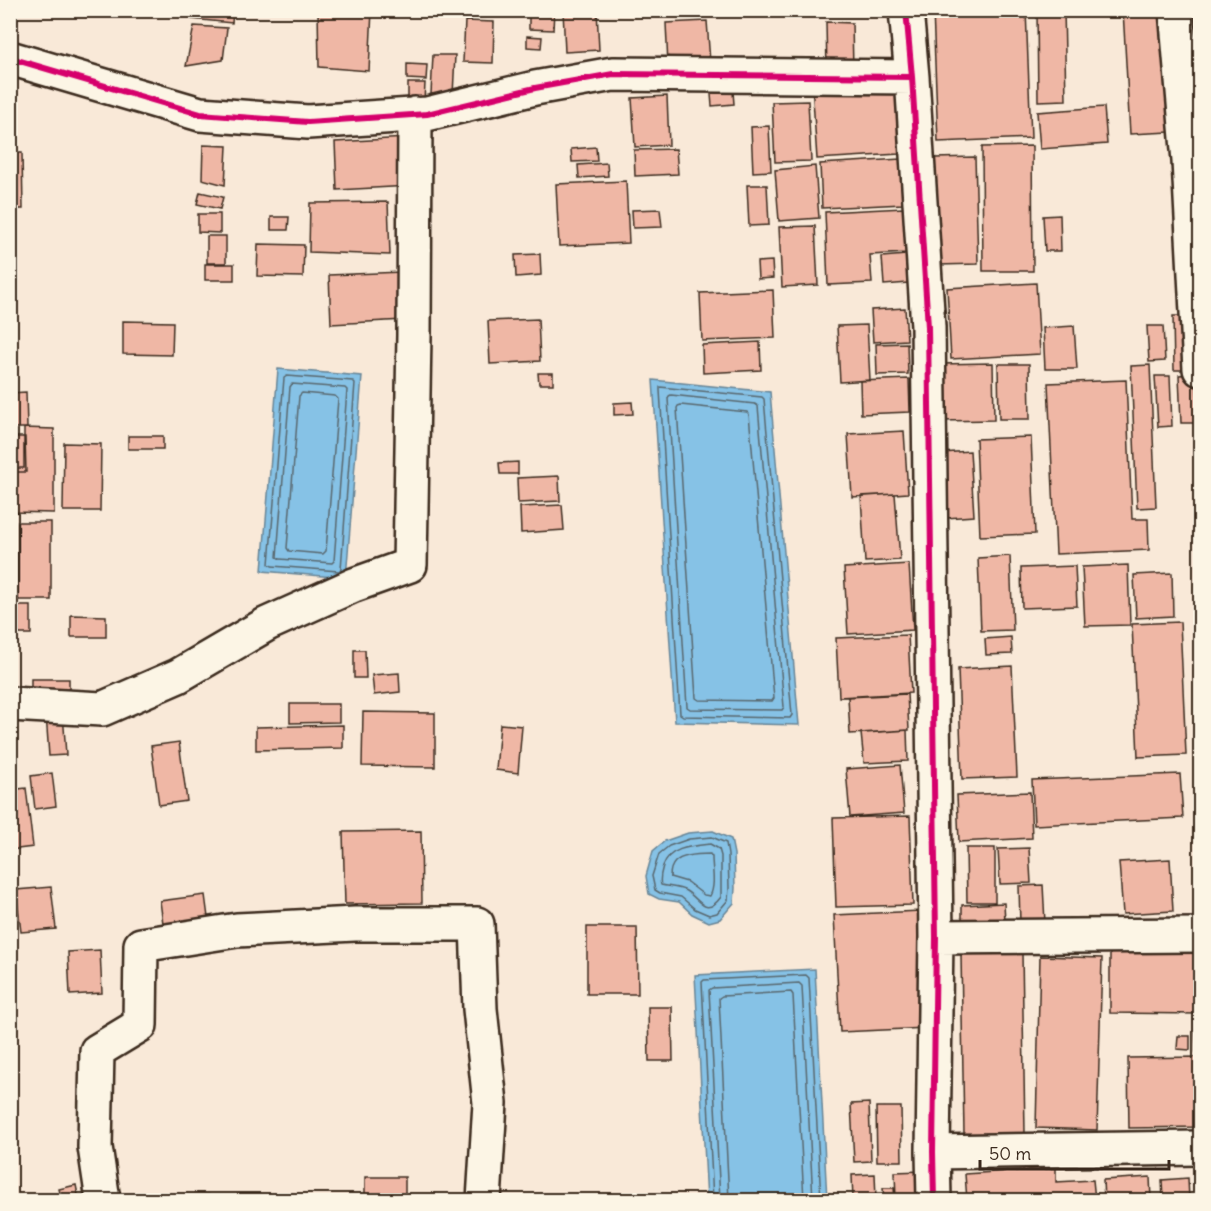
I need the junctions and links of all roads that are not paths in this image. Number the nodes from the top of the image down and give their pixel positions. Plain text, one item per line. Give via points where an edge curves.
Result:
1 (906, 10) edge
2 (1176, 10) edge
3 (10, 58) edge
4 (912, 76) junction
5 (415, 114) junction
6 (1200, 369) edge
7 (10, 704) edge
8 (1200, 935) edge
9 (936, 938) junction
10 (1200, 1148) edge
11 (933, 1152) junction
12 (103, 1200) edge
13 (484, 1200) edge
14 (934, 1200) edge

1 - 4 street
2 - 6 street
3 - 5 street via 200,114 308,122
4 - 5 street via 613,74
4 - 9 street via 928,327
5 - 7 street via 410,565 267,624 178,676 102,709
8 - 9 street
9 - 11 street
10 - 11 street
11 - 14 street
12 - 13 street via 95,1147 97,1051 140,1025 141,945 237,930 355,924 477,924 480,1009 490,1103

